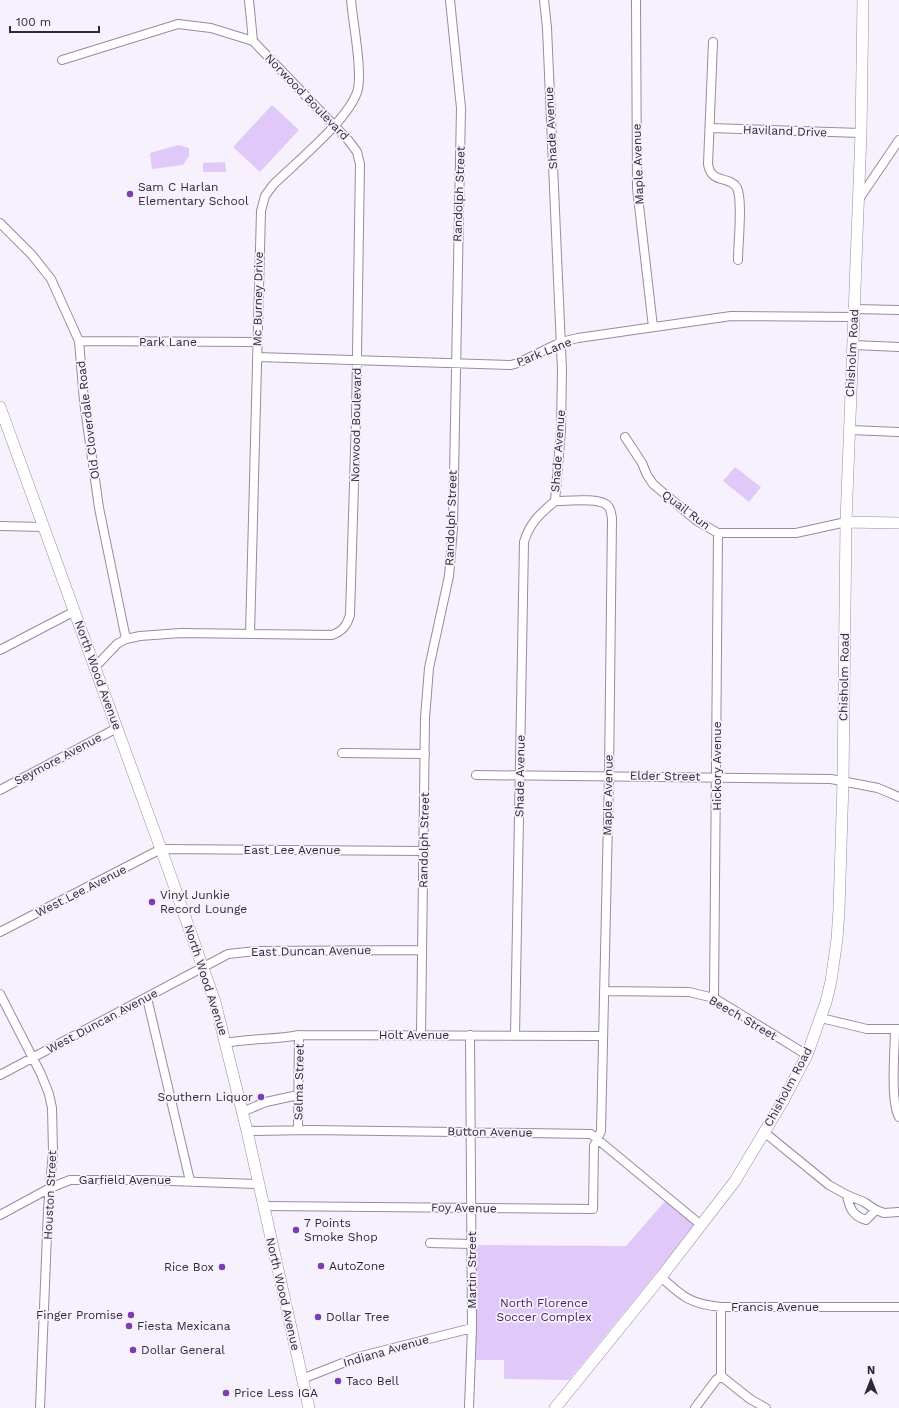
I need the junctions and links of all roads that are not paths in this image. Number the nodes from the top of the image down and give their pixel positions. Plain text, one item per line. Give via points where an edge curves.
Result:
1 (249, 0) edge
2 (351, 0) edge
3 (450, 0) edge
4 (544, 0) edge
5 (636, 0) edge
6 (863, 0) edge
7 (253, 41) junction
8 (713, 42) dead end
9 (62, 60) dead end
10 (334, 126) junction
11 (710, 128) junction
12 (861, 133) junction
13 (899, 140) edge
14 (858, 200) junction
15 (0, 224) edge
16 (738, 260) dead end
17 (898, 310) edge
18 (854, 313) junction
19 (653, 327) junction
20 (79, 341) junction
21 (257, 342) junction
22 (561, 342) junction
23 (854, 345) junction
24 (899, 347) edge
25 (257, 358) junction
26 (358, 360) junction
27 (456, 362) junction
28 (0, 407) edge
29 (850, 430) junction
30 (899, 432) edge
31 (625, 437) dead end
32 (555, 501) junction
33 (846, 522) junction
34 (899, 523) edge
35 (0, 526) edge
36 (44, 527) junction
37 (718, 533) junction
38 (75, 611) junction
39 (250, 634) junction
40 (126, 639) junction
41 (0, 650) edge
42 (94, 666) junction
43 (117, 728) junction
44 (342, 753) dead end
45 (425, 754) junction
46 (476, 775) dead end
47 (519, 775) junction
48 (609, 776) junction
49 (717, 777) junction
50 (843, 782) junction
51 (0, 790) edge
52 (899, 797) edge
53 (161, 849) junction
54 (424, 851) junction
55 (0, 932) edge
56 (421, 950) junction
57 (203, 967) junction
58 (604, 991) junction
59 (0, 994) edge
60 (146, 998) junction
61 (714, 998) junction
62 (821, 1018) junction
63 (897, 1029) edge
64 (299, 1035) junction
65 (421, 1035) junction
66 (470, 1035) junction
67 (515, 1036) junction
68 (603, 1036) junction
69 (226, 1043) junction
70 (807, 1055) junction
71 (33, 1058) junction
72 (0, 1075) edge
73 (298, 1095) junction
74 (242, 1112) junction
75 (899, 1116) edge
76 (298, 1130) junction
77 (247, 1131) junction
78 (472, 1132) junction
79 (764, 1132) junction
80 (597, 1138) junction
81 (190, 1181) junction
82 (258, 1184) junction
83 (50, 1188) junction
84 (847, 1195) junction
85 (264, 1206) junction
86 (472, 1209) junction
87 (876, 1210) junction
88 (899, 1212) edge
89 (0, 1215) edge
90 (701, 1225) junction
91 (430, 1243) dead end
92 (472, 1244) junction
93 (661, 1277) junction
94 (721, 1307) junction
95 (899, 1308) edge
96 (472, 1328) junction
97 (720, 1376) junction
98 (302, 1379) junction
99 (40, 1408) edge
100 (309, 1408) edge
101 (469, 1408) edge
102 (555, 1408) edge
103 (695, 1408) edge
104 (766, 1408) edge

1 - 7 street
2 - 10 street, Mc Burney Drive via 359,74 358,88 353,102
3 - 27 street, Randolph Street via 461,108
4 - 22 street, Shade Avenue
5 - 19 street, Maple Avenue via 637,181
6 - 12 main road, Chisholm Road
7 - 9 street via 211,28 178,24
7 - 10 street, Norwood Boulevard
8 - 11 street
10 - 21 street, Mc Burney Drive via 273,185 265,196 259,225
10 - 26 street, Norwood Boulevard via 357,152 361,170
11 - 12 street, Haviland Drive
11 - 16 street via 709,171 714,176 732,182 738,191
12 - 14 main road, Chisholm Road
13 - 14 street
14 - 18 main road, Chisholm Road
15 - 20 street, Old Cloverdale Road via 32,255 51,279
17 - 18 street, Park Lane
18 - 19 street, Park Lane via 738,316
18 - 23 main road, Chisholm Road
19 - 22 street, Park Lane
20 - 21 street, Park Lane
20 - 40 street, Old Cloverdale Road via 84,401 99,508
21 - 25 street, Mc Burney Drive
22 - 27 street, Park Lane via 511,365
22 - 32 street, Shade Avenue via 562,422
23 - 24 street
23 - 29 main road, Chisholm Road
25 - 26 street, Park Lane
25 - 39 street, Mc Burney Drive
26 - 27 street, Park Lane
26 - 39 street, Norwood Boulevard via 352,603 348,621 340,632 332,635
27 - 45 street, Randolph Street via 450,569 429,668
28 - 36 main road, North Wood Avenue
29 - 30 street
29 - 33 main road, Chisholm Road
31 - 37 street, Quail Run via 653,484 697,521
32 - 47 street, Shade Avenue via 534,520 524,542
32 - 48 street, Maple Avenue via 601,502 608,505 611,510
33 - 34 main road
33 - 37 street, Quail Run via 796,533
33 - 50 main road, Chisholm Road
35 - 36 street
36 - 38 main road, North Wood Avenue
37 - 49 street, Hickory Avenue
38 - 41 street
38 - 42 main road, North Wood Avenue
39 - 40 street, Norwood Boulevard via 181,633
40 - 42 street
42 - 43 main road, North Wood Avenue
43 - 51 street, Seymore Avenue
43 - 53 main road, North Wood Avenue
44 - 45 street
45 - 54 street, Randolph Street
46 - 47 street, Elder Street
47 - 48 street, Elder Street
47 - 67 street, Shade Avenue
48 - 49 street, Elder Street
48 - 58 street, Maple Avenue
49 - 50 street, Elder Street via 831,779
49 - 61 street, Hickory Avenue
50 - 52 street, Elder Street via 878,788
50 - 62 main road, Chisholm Road via 837,939 831,981
53 - 54 street, East Lee Avenue
53 - 55 street, West Lee Avenue
53 - 57 main road, North Wood Avenue
54 - 56 street, Randolph Street
56 - 57 street, East Duncan Avenue via 242,952 228,954
56 - 65 street, Randolph Street
57 - 60 street, West Duncan Avenue
57 - 69 main road, North Wood Avenue
58 - 61 street, Beech Street via 689,992
58 - 68 street, Maple Avenue
59 - 71 street, Houston Street
60 - 71 street, West Duncan Avenue
60 - 81 street
61 - 70 street, Beech Street
62 - 63 street via 867,1029
62 - 70 main road, Chisholm Road
63 - 75 street via 895,1095
64 - 65 street, Holt Avenue
64 - 69 street, Holt Avenue
64 - 73 street, Selma Street
65 - 66 street, Holt Avenue
66 - 67 street, Holt Avenue
66 - 78 street, Martin Street
67 - 68 street, Holt Avenue
68 - 80 street, Maple Avenue via 601,1131
69 - 74 main road, North Wood Avenue
70 - 79 main road, Chisholm Road
71 - 72 street, West Duncan Avenue
71 - 83 street, Houston Street via 47,1087 52,1108 53,1152
73 - 74 street via 266,1102
73 - 76 street, Selma Street
74 - 77 main road, North Wood Avenue
76 - 77 street, Button Avenue
76 - 78 street, Button Avenue
77 - 82 main road, North Wood Avenue
78 - 80 street, Button Avenue via 591,1134
78 - 86 street, Martin Street
79 - 84 street via 829,1185
79 - 90 main road, Chisholm Road via 735,1181
80 - 86 street, Foy Avenue via 594,1146 593,1209
80 - 90 street, Button Avenue
81 - 82 street, Garfield Avenue
81 - 83 street, Garfield Avenue via 70,1180
82 - 85 main road, North Wood Avenue
83 - 89 street, Garfield Avenue
83 - 99 street, Houston Street
84 - 87 street
84 - 87 street via 849,1206 858,1218 866,1220
85 - 86 street, Foy Avenue
85 - 98 main road, North Wood Avenue
86 - 92 street, Martin Street
87 - 88 street via 884,1213
90 - 93 main road, Chisholm Road
91 - 92 street
92 - 96 street, Martin Street
93 - 94 street, Francis Avenue via 695,1303
93 - 102 main road, Chisholm Road
94 - 95 street, Francis Avenue
94 - 97 street
96 - 98 street, Indiana Avenue via 358,1357
96 - 101 street, Martin Street
97 - 103 street
97 - 104 street
98 - 100 main road, North Wood Avenue

